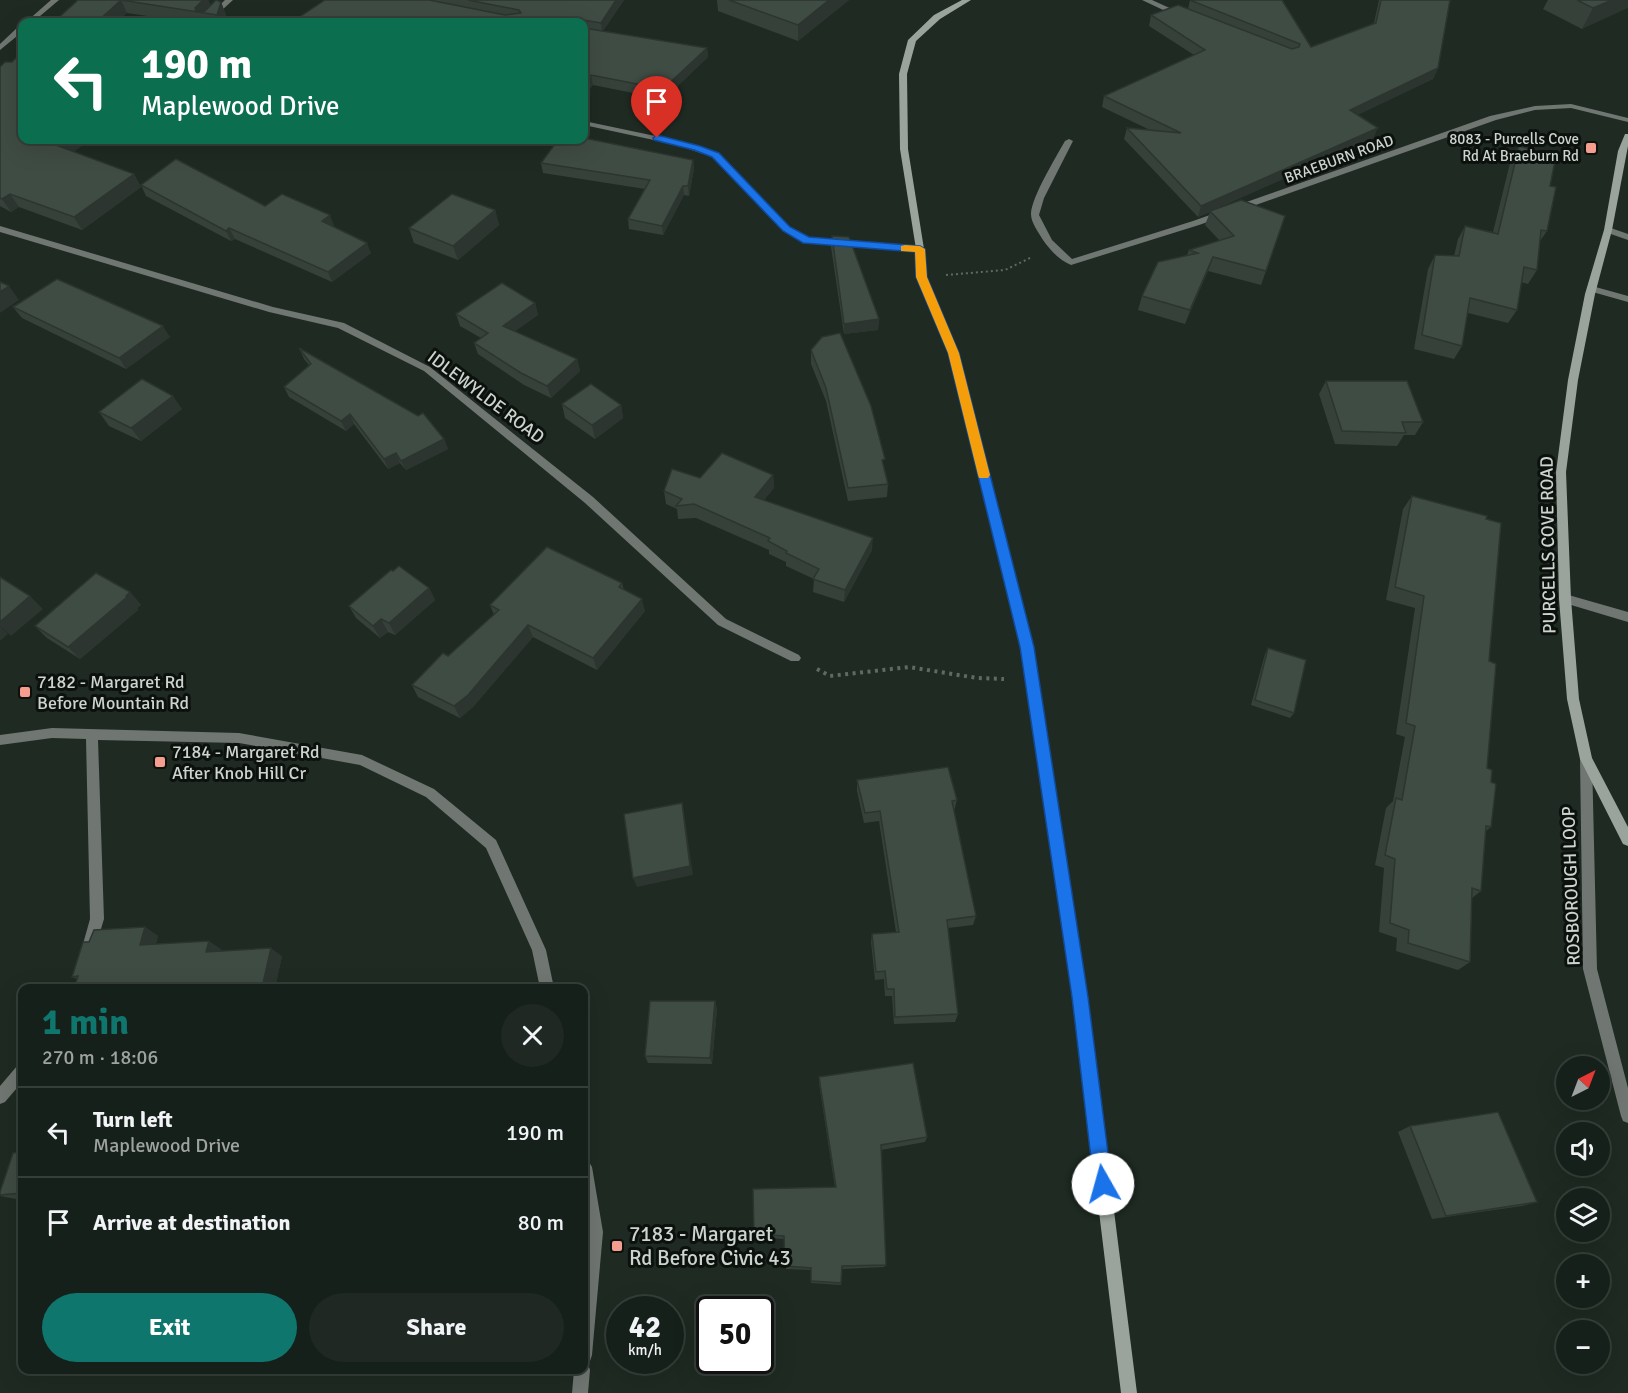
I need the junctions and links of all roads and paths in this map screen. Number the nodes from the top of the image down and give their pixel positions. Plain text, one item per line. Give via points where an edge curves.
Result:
1 (55, 0) edge
2 (229, 0) edge
3 (967, 0) edge
4 (1146, 0) edge
5 (34, 18) edge
6 (209, 18) edge
7 (1195, 20) edge
8 (18, 32) edge
9 (0, 48) edge
10 (1628, 120) edge
11 (588, 124) edge
12 (1628, 136) edge
13 (1069, 141) dead end
14 (0, 229) edge
15 (1608, 231) junction
16 (1628, 237) edge
17 (1053, 247) junction
18 (920, 249) junction
19 (921, 277) junction
20 (1592, 289) junction
21 (1626, 297) edge
22 (1565, 599) junction
23 (1628, 617) edge
24 (795, 658) dead end
25 (830, 676) dead end
26 (977, 678) dead end
27 (92, 734) junction
28 (0, 740) edge
29 (1586, 759) junction
30 (1628, 840) edge
31 (85, 958) edge
32 (546, 984) edge
33 (18, 1076) edge
34 (0, 1097) edge
35 (1628, 1116) edge
36 (588, 1191) edge
37 (588, 1310) edge
38 (582, 1374) edge
39 (580, 1393) edge
40 (1129, 1393) edge

1 - 5 street
2 - 6 street
3 - 18 main road via 937,17 912,40 903,74 904,148
4 - 7 street
8 - 9 street
10 - 17 street, BRAEBURN ROAD via 1571,106 1535,108 1493,118 1079,260 1071,262
11 - 18 street via 679,143 715,155 786,229 807,240
12 - 15 main road, PURCELLS COVE ROAD
13 - 17 street via 1036,211 1040,228
14 - 24 street, IDLEWYLDE ROAD via 272,310 341,325 427,369 590,500 722,622
15 - 16 street
15 - 20 main road, PURCELLS COVE ROAD
17 - 19 path via 1005,270
18 - 19 main road
19 - 40 main road via 953,353 1027,647 1080,997
20 - 21 street
20 - 22 main road, PURCELLS COVE ROAD via 1573,380 1561,472
22 - 23 street
22 - 29 main road, PURCELLS COVE ROAD via 1573,699
25 - 26 path via 909,667
27 - 28 street via 52,733
27 - 31 street via 97,919
27 - 32 street via 239,738 362,760 430,793 491,844 539,950
29 - 30 main road, PURCELLS COVE ROAD
29 - 35 street, ROSBOROUGH LOOP via 1590,969
33 - 34 street
36 - 37 street via 595,1232
38 - 39 street

